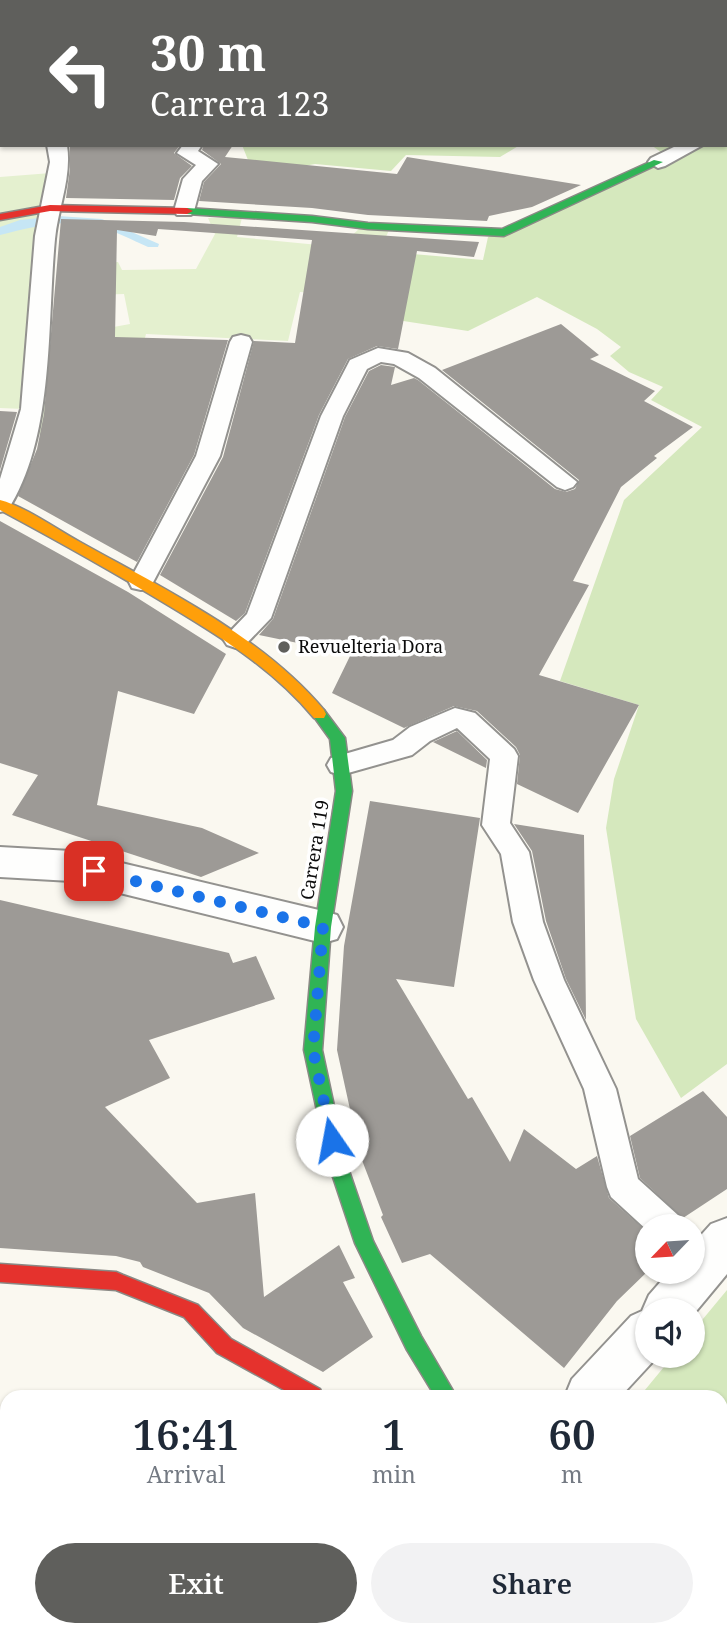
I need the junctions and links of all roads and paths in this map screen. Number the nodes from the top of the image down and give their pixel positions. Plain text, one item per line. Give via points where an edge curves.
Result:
1 (57, 147) edge
2 (192, 147) edge
3 (690, 147) edge
4 (658, 162) joint
5 (50, 210) junction
6 (184, 211) junction
7 (0, 217) edge
8 (241, 342) dead end
9 (565, 482) dead end
10 (0, 504) edge
11 (141, 582) junction
12 (236, 639) junction
13 (341, 765) junction
14 (0, 862) edge
15 (323, 927) junction
16 (653, 1214) edge
17 (716, 1247) edge
18 (0, 1273) edge
19 (676, 1298) edge
20 (635, 1346) edge
21 (302, 1390) edge
22 (442, 1390) edge
23 (595, 1390) edge

1 - 5 lane via 60,162
2 - 6 lane via 187,153 208,164 193,178
3 - 4 lane
4 - 6 street via 505,233
5 - 6 street
5 - 7 street
5 - 10 lane via 32,409
8 - 11 lane via 208,456
9 - 12 lane via 427,373 400,358 379,355 358,365 332,416 258,618
10 - 11 street, Carrera 119
11 - 12 street, Carrera 119
12 - 13 street, Carrera 119 via 305,696 337,738
13 - 15 street, Carrera 119 via 344,791
13 - 16 lane via 402,748 455,719 467,720 504,756 496,825 516,852 528,922 549,980 600,1088 623,1186
14 - 15 street via 71,866
15 - 22 street, Carrera 119 via 313,1050 337,1163 364,1243
17 - 19 street
18 - 21 street via 116,1281 191,1311 225,1346
20 - 23 street

